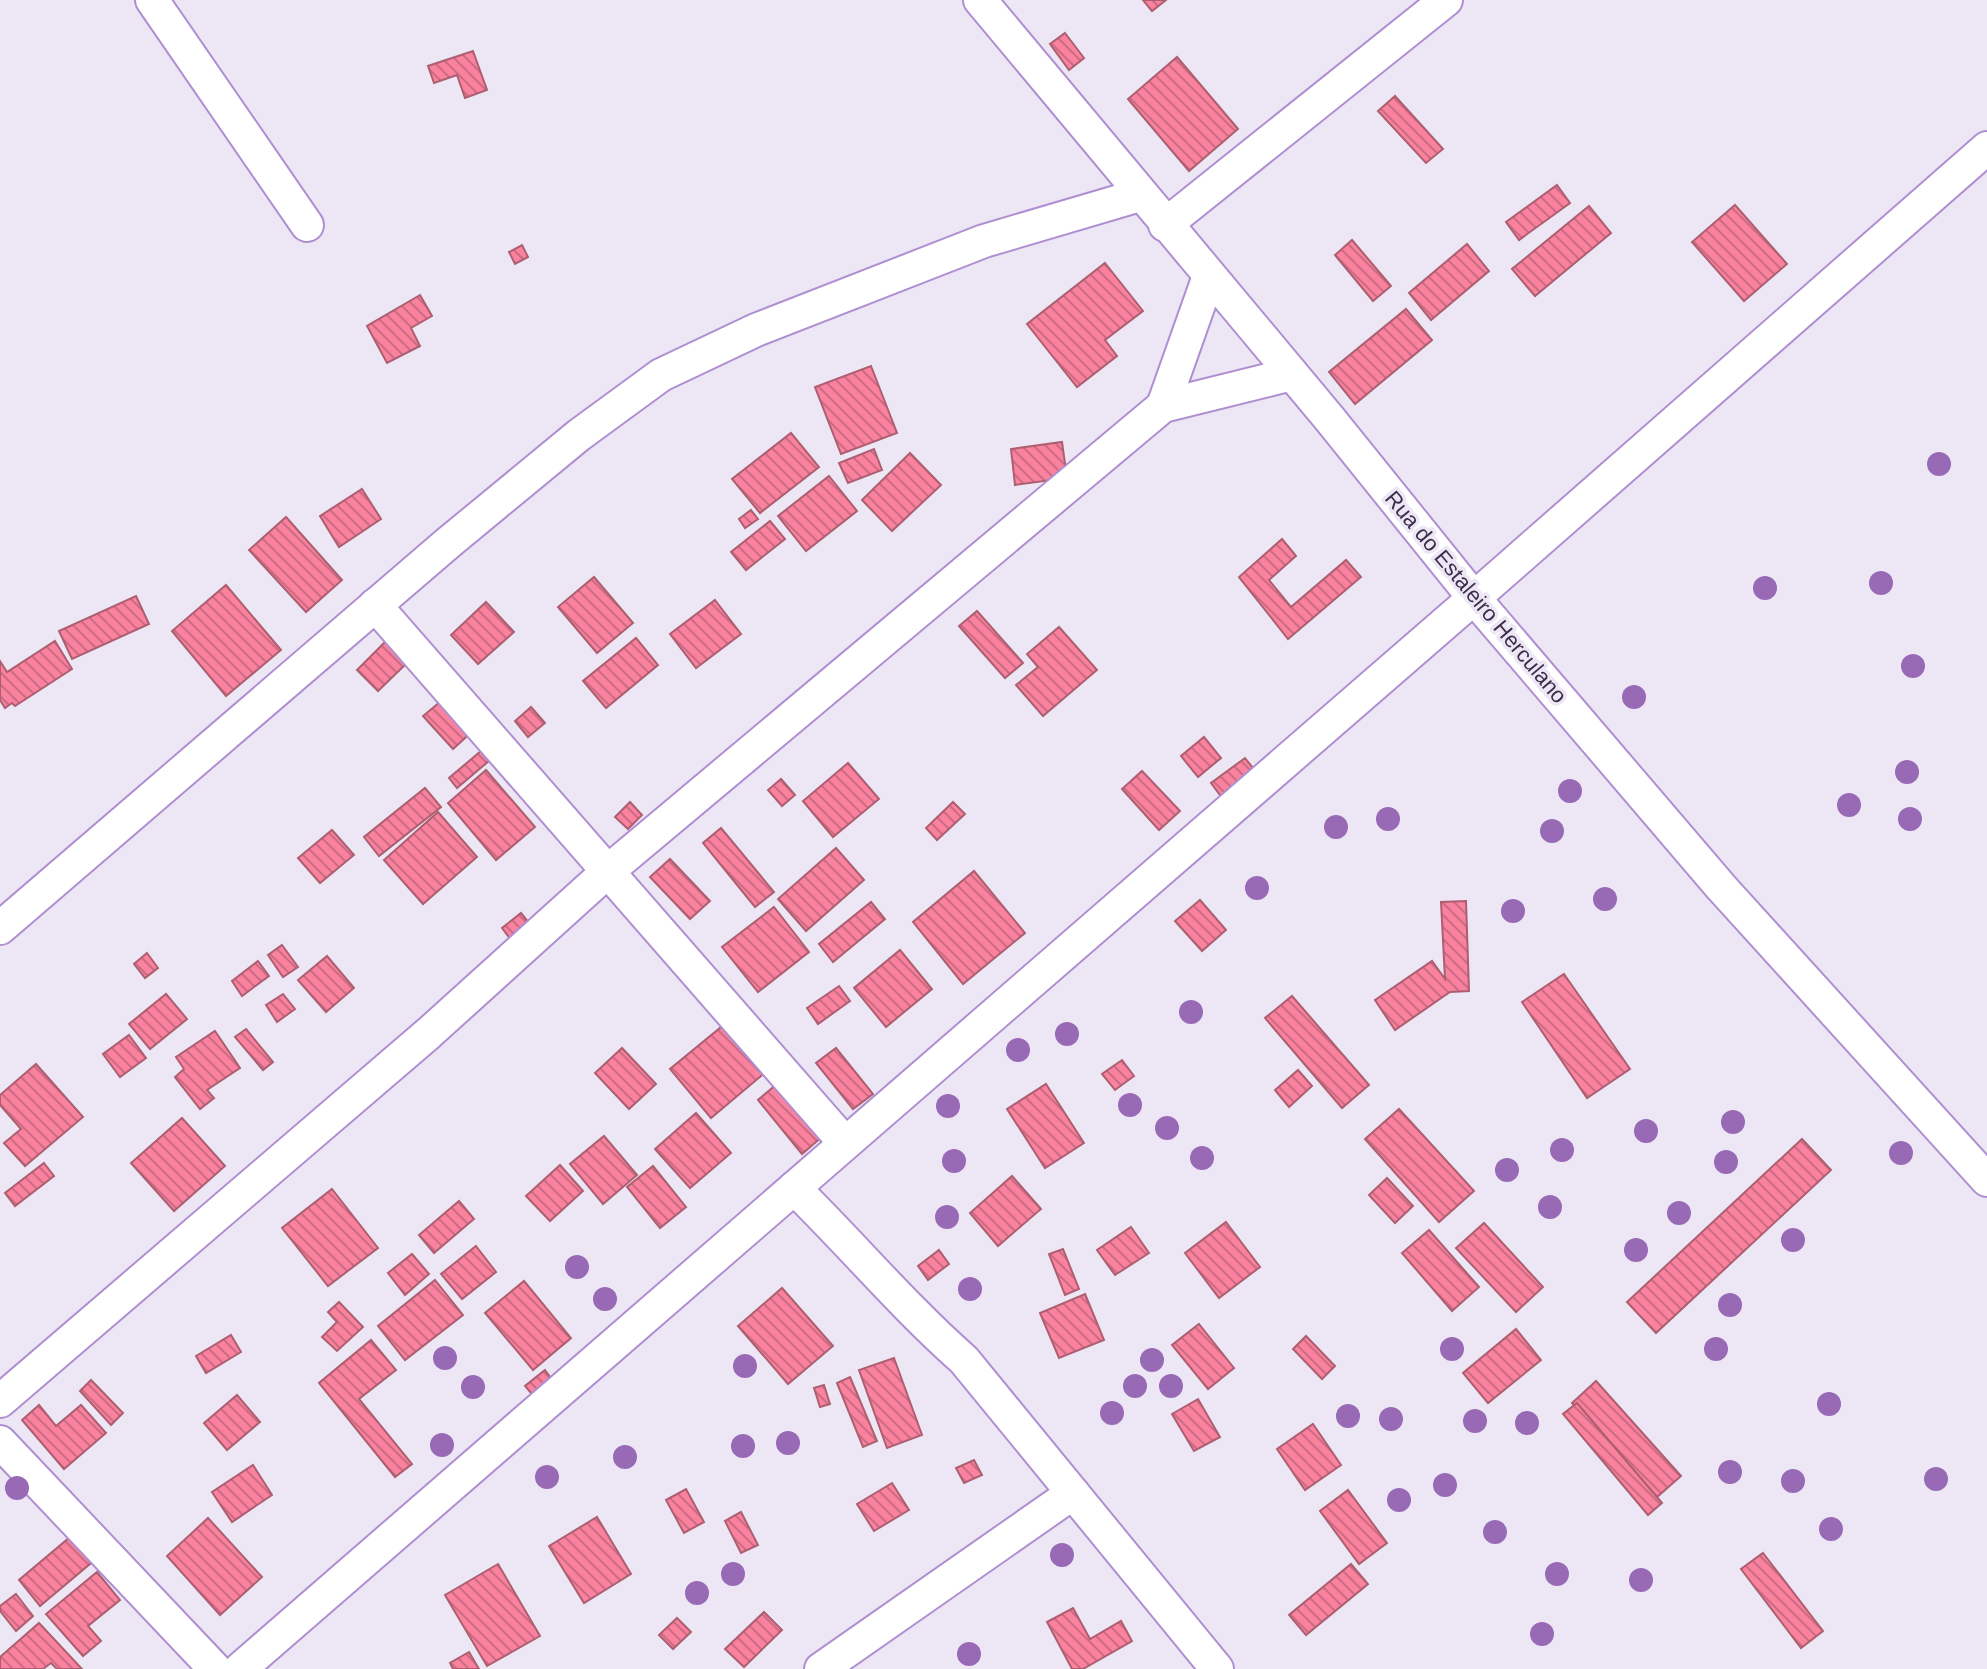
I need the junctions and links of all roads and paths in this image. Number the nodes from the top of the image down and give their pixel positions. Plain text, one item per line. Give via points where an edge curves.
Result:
1 (152, 0) edge
2 (980, 0) edge
3 (1446, 0) edge
4 (1987, 148) edge
5 (1140, 195) junction
6 (307, 225) dead end
7 (1165, 225) junction
8 (1209, 276) junction
9 (1292, 374) junction
10 (1163, 406) junction
11 (1474, 598) junction
12 (375, 605) junction
13 (607, 872) junction
14 (7, 909) edge
15 (845, 1143) junction
16 (1987, 1180) edge
17 (794, 1188) junction
18 (0, 1401) edge
19 (0, 1442) edge
20 (1073, 1493) junction
21 (215, 1669) edge
22 (240, 1669) edge
23 (821, 1669) edge
24 (1217, 1669) edge

1 - 6 street
2 - 5 street, Rua do Estaleiro Herculano
3 - 7 street
4 - 11 street
5 - 7 street, Rua do Estaleiro Herculano
5 - 12 street via 984,241 756,330 661,375 579,435
7 - 8 street, Rua do Estaleiro Herculano
8 - 9 street, Rua do Estaleiro Herculano
8 - 10 street
9 - 10 street
9 - 11 street, Rua do Estaleiro Herculano
10 - 13 street
11 - 15 street
11 - 16 street, Rua do Estaleiro Herculano via 1721,887
12 - 13 street
12 - 14 street
13 - 15 street
13 - 18 street via 429,1033
15 - 17 street
17 - 20 street via 917,1319 964,1360
17 - 22 street
19 - 21 street
20 - 23 street
20 - 24 street

